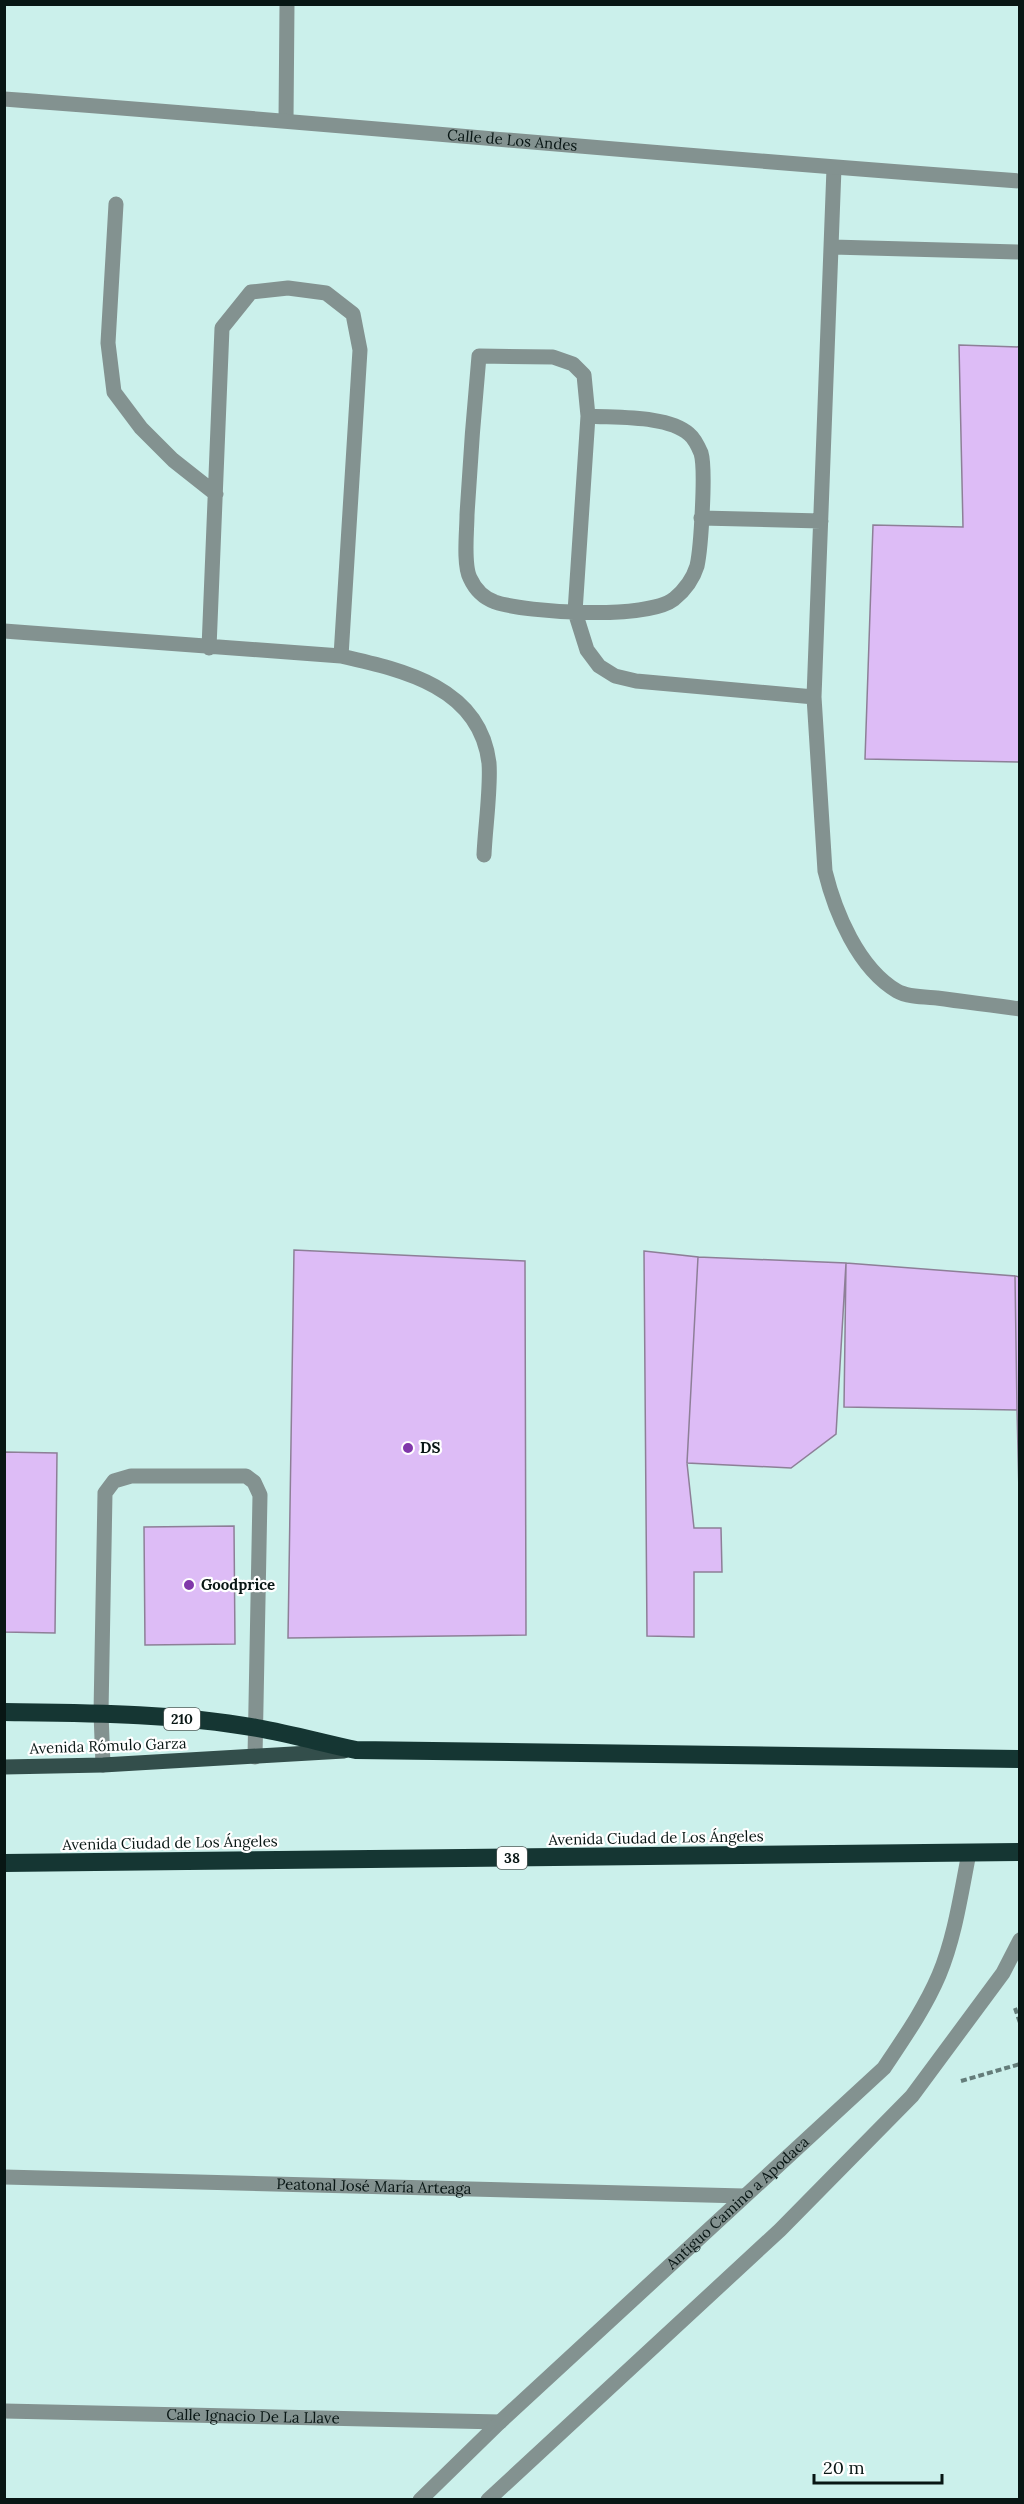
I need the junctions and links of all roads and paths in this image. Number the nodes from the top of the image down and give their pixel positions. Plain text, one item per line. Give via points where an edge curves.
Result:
1 (287, 4) edge
2 (4, 99) edge
3 (286, 120) junction
4 (834, 168) junction
5 (1020, 181) edge
6 (116, 204) dead end
7 (832, 247) junction
8 (1020, 252) edge
9 (588, 416) junction
10 (216, 494) junction
11 (701, 518) junction
12 (821, 521) junction
13 (575, 612) junction
14 (4, 631) edge
15 (209, 648) junction
16 (341, 656) junction
17 (814, 697) junction
18 (484, 855) dead end
19 (1020, 1009) edge
20 (4, 1712) edge
21 (101, 1713) junction
22 (256, 1728) junction
23 (356, 1750) junction
24 (255, 1757) junction
25 (1020, 1759) edge
26 (103, 1766) junction
27 (4, 1767) edge
28 (1020, 1852) edge
29 (969, 1853) junction
30 (4, 1863) edge
31 (1020, 1940) edge
32 (1020, 2064) edge
33 (912, 2096) junction
34 (4, 2177) edge
35 (744, 2196) junction
36 (4, 2411) edge
37 (500, 2422) junction
38 (420, 2499) edge
39 (488, 2499) edge

1 - 3 street
2 - 3 street, Calle de Los Andes
3 - 4 street, Calle de Los Andes
4 - 5 street, Calle de Los Andes
4 - 7 street
6 - 10 street via 108,343 114,392 141,428
7 - 8 street
7 - 12 street
9 - 11 street via 671,423 688,433 701,454
9 - 13 street
9 - 13 street via 584,375 573,364 553,357 478,356 466,535 468,576 476,591 494,602
10 - 15 street
10 - 16 street via 222,328 251,292 288,288 326,293 353,314 360,350
11 - 12 street
11 - 13 street via 696,567 687,588 672,600 636,610
12 - 17 street
13 - 17 street via 587,650 599,666 615,676
14 - 15 street
15 - 16 street
16 - 18 street via 391,667 429,683 458,701 481,730 489,764
17 - 19 street via 825,871 844,927 860,953 898,992
20 - 21 highway, 210
21 - 22 highway, 210
21 - 22 street via 105,1493 114,1481 131,1476 246,1476 260,1495
21 - 26 street
22 - 23 highway, 210
22 - 24 street
23 - 24 main road, Avenida Rómulo Garza
23 - 25 highway
24 - 26 main road, Avenida Rómulo Garza
26 - 27 main road, Avenida Rómulo Garza
28 - 29 highway, Avenida Ciudad de Los Ángeles / 38
29 - 30 highway, Avenida Ciudad de Los Ángeles / 38
29 - 35 street, Antiguo Camino a Apodaca via 939,1975 897,2049 884,2067
31 - 33 street via 1003,1973
32 - 33 path
33 - 39 street via 780,2230
34 - 35 street, Peatonal José María Arteaga
35 - 37 street, Antiguo Camino a Apodaca
36 - 37 street, Calle Ignacio De La Llave
37 - 38 street, Antiguo Camino a Apodaca

